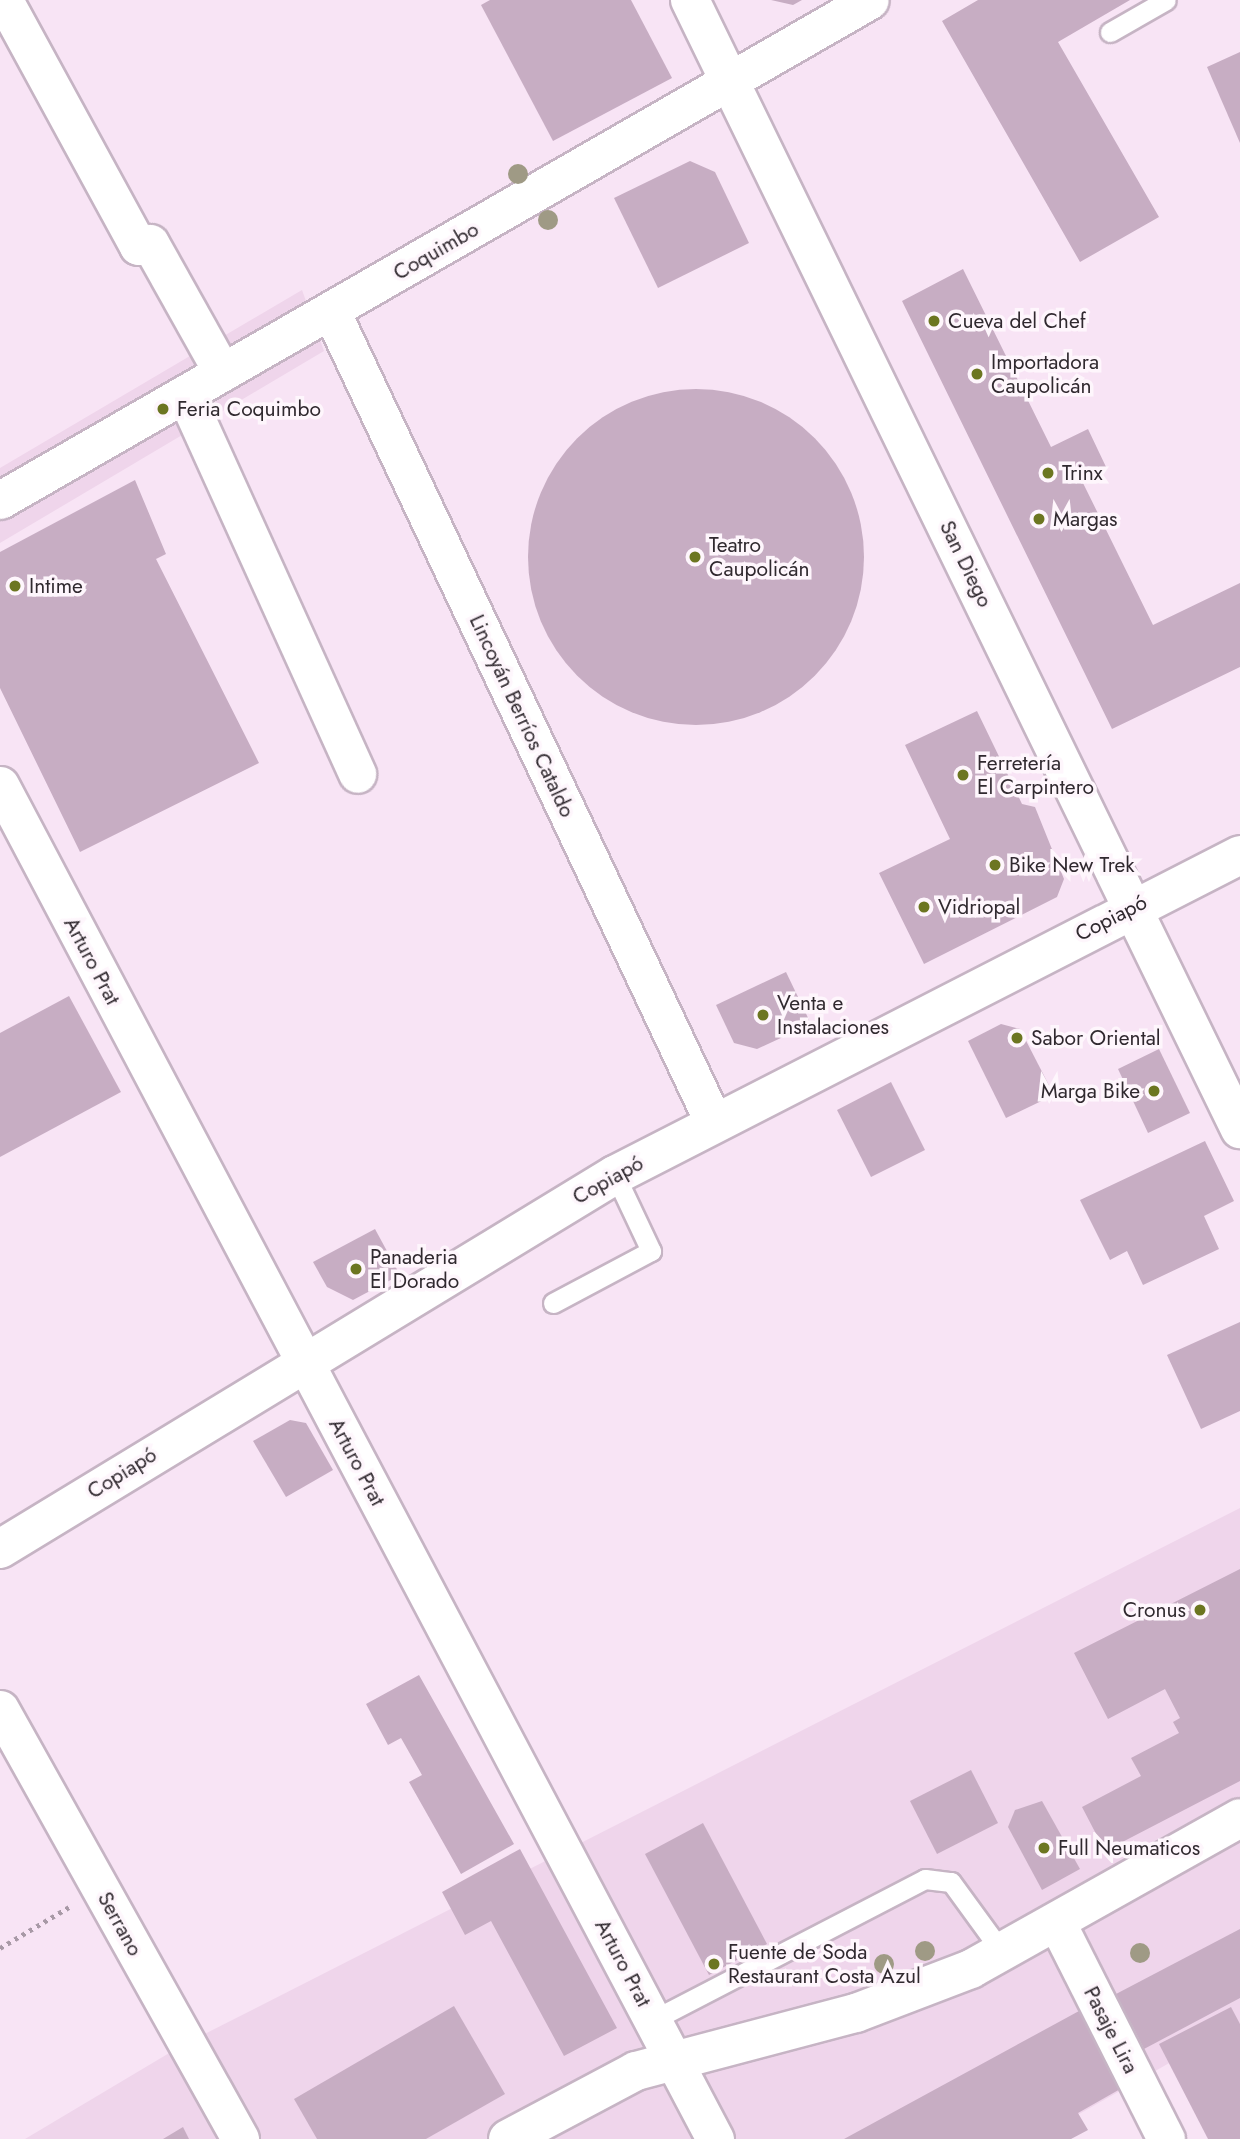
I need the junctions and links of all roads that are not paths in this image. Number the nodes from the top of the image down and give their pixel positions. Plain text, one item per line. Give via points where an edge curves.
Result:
1 (4, 0) edge
2 (690, 0) edge
3 (870, 0) edge
4 (1166, 0) edge
5 (1110, 32) dead end
6 (730, 80) junction
7 (331, 311) junction
8 (203, 383) junction
9 (0, 500) edge
10 (357, 774) dead end
11 (0, 785) edge
12 (1240, 855) edge
13 (1133, 906) junction
14 (713, 1121) junction
15 (1240, 1129) edge
16 (615, 1175) junction
17 (553, 1303) dead end
18 (303, 1361) junction
19 (0, 1549) edge
20 (0, 1709) edge
21 (1240, 1818) edge
22 (1056, 1921) junction
23 (1002, 1952) junction
24 (653, 2020) junction
25 (675, 2062) junction
26 (240, 2139) edge
27 (508, 2139) edge
28 (715, 2139) edge
29 (1166, 2139) edge

1 - 8 street via 138,246 131,256
2 - 6 main road, San Diego
3 - 6 street, Coquimbo
4 - 5 lane
6 - 7 street, Coquimbo
6 - 13 main road, San Diego
7 - 8 street, Coquimbo
7 - 14 street, Lincoyán Berríos Cataldo
8 - 9 street, Coquimbo
8 - 10 street
11 - 18 street, Arturo Prat
12 - 13 main road, Copiapó
13 - 14 main road, Copiapó
13 - 15 main road, San Diego
14 - 16 main road, Copiapó
16 - 17 lane via 651,1251
16 - 18 main road, Copiapó
18 - 19 main road, Copiapó
18 - 24 street, Arturo Prat
20 - 26 street, Serrano
21 - 22 main road
22 - 23 main road
22 - 29 street, Pasaje Lira
23 - 24 lane via 951,1882 925,1879
23 - 25 main road via 880,2005
24 - 25 street, Arturo Prat
25 - 27 main road via 636,2071
25 - 28 street, Arturo Prat

